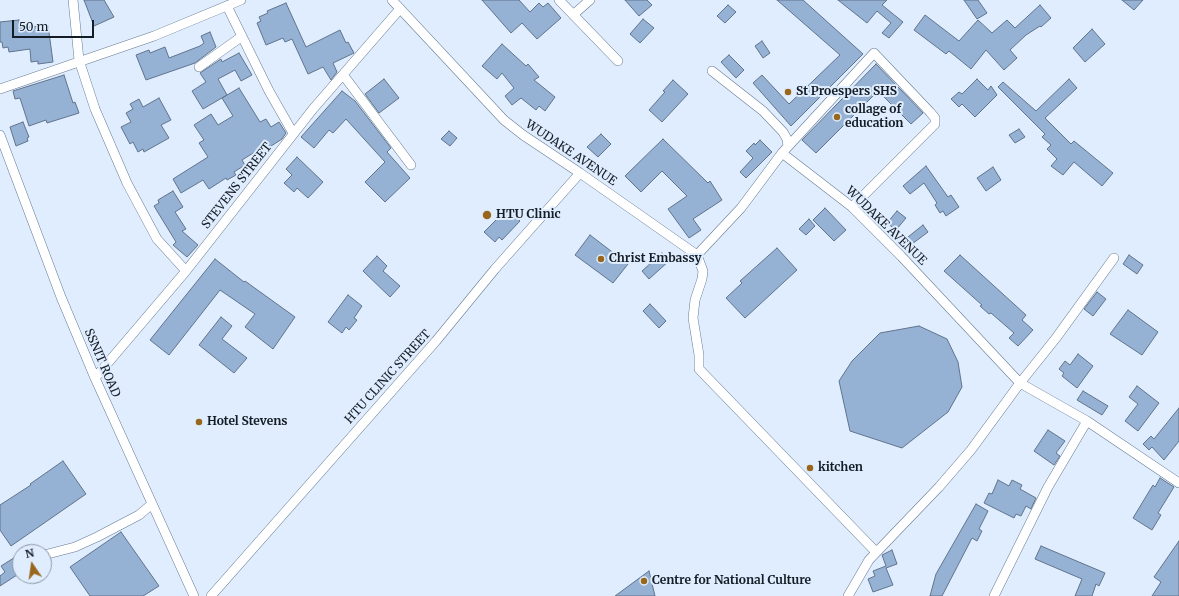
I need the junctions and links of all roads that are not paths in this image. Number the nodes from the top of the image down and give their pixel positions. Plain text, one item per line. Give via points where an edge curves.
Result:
1 (73, 0) edge
2 (241, 0) edge
3 (392, 0) edge
4 (559, 0) edge
5 (590, 0) edge
6 (223, 4) edge
7 (399, 10) junction
8 (573, 15) junction
9 (242, 37) junction
10 (79, 60) junction
11 (618, 61) dead end
12 (199, 67) dead end
13 (712, 71) dead end
14 (344, 76) junction
15 (0, 89) edge
16 (294, 134) junction
17 (0, 136) edge
18 (785, 149) junction
19 (411, 165) dead end
20 (580, 173) junction
21 (852, 207) junction
22 (697, 255) junction
23 (1114, 258) dead end
24 (186, 271) junction
25 (95, 378) junction
26 (1020, 383) junction
27 (1087, 421) junction
28 (1179, 483) edge
29 (152, 504) junction
30 (876, 552) junction
31 (52, 553) edge
32 (194, 596) edge
33 (211, 596) edge
34 (848, 596) edge
35 (994, 596) edge

1 - 10 street
2 - 6 street
3 - 7 street, WUDAKE AVENUE
4 - 8 street
5 - 8 street
6 - 9 street
6 - 10 street via 160,33
7 - 14 street, STEVENS STREET
7 - 20 street, WUDAKE AVENUE via 504,120
8 - 11 street
9 - 12 street
9 - 16 street
10 - 15 street
10 - 24 street via 95,109 127,183 157,239
13 - 18 street via 763,111 783,132 788,139
14 - 16 street, STEVENS STREET
14 - 19 street
16 - 24 street, STEVENS STREET
17 - 25 street, SSNIT ROAD via 61,298
18 - 21 street, WUDAKE AVENUE
18 - 21 street via 874,53 930,112 935,118 935,124
18 - 22 street via 741,208
20 - 22 street, WUDAKE AVENUE
20 - 33 street, HTU CLINIC STREET
21 - 26 street, WUDAKE AVENUE
22 - 30 street via 703,271 693,318 700,354 699,369
23 - 26 street
24 - 25 street, STEVENS STREET
25 - 29 street, SSNIT ROAD
26 - 27 street, WUDAKE AVENUE
26 - 30 street via 971,450
27 - 28 street, WUDAKE AVENUE
27 - 35 street via 1048,487
29 - 31 street via 139,516 97,537 75,547
29 - 32 street, SSNIT ROAD
30 - 34 street via 860,573

